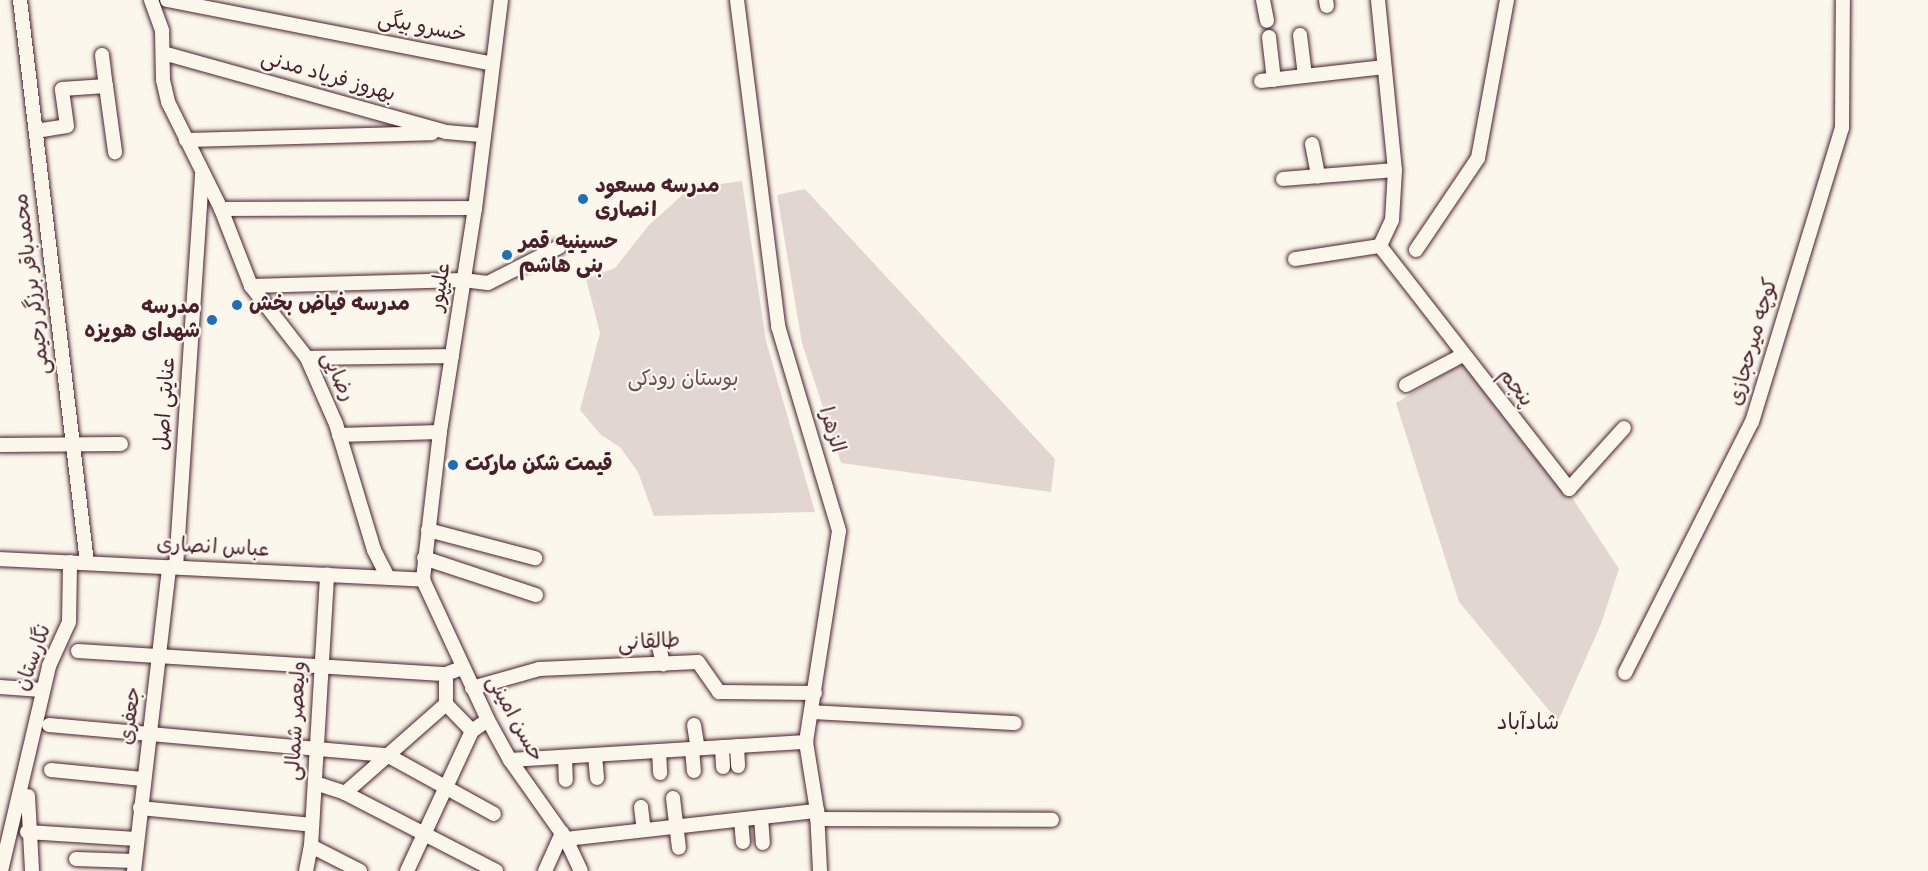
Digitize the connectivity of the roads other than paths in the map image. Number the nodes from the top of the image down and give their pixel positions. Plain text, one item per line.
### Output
1 (20, 0) edge
2 (151, 0) edge
3 (167, 0) edge
4 (737, 0) edge
5 (1263, 0) edge
6 (1378, 0) edge
7 (1507, 0) edge
8 (1843, 0) edge
9 (498, 1) edge
10 (1267, 21) dead end
11 (1300, 34) dead end
12 (1269, 37) dead end
13 (163, 53) junction
14 (102, 55) dead end
15 (492, 64) junction
16 (1384, 67) junction
17 (1305, 76) junction
18 (106, 86) junction
19 (36, 131) junction
20 (447, 132) junction
21 (483, 135) junction
22 (186, 140) junction
23 (1312, 144) dead end
24 (115, 152) dead end
25 (1395, 170) junction
26 (202, 171) junction
27 (1318, 176) junction
28 (1283, 179) dead end
29 (221, 208) junction
30 (475, 208) junction
31 (1380, 246) junction
32 (559, 247) dead end
33 (1416, 250) dead end
34 (1294, 259) dead end
35 (463, 280) junction
36 (251, 286) junction
37 (1463, 355) junction
38 (452, 356) junction
39 (306, 358) junction
40 (1406, 385) dead end
41 (1624, 428) dead end
42 (440, 432) junction
43 (339, 435) junction
44 (121, 444) dead end
45 (0, 445) edge
46 (72, 445) junction
47 (428, 530) junction
48 (424, 558) junction
49 (535, 558) dead end
50 (0, 559) edge
51 (70, 562) junction
52 (87, 563) junction
53 (173, 567) junction
54 (327, 574) junction
55 (388, 577) junction
56 (423, 580) junction
57 (536, 595) dead end
58 (657, 642) dead end
59 (78, 651) dead end
60 (160, 657) junction
61 (663, 664) junction
62 (322, 665) junction
63 (462, 668) junction
64 (1625, 673) dead end
65 (446, 675) junction
66 (0, 687) edge
67 (472, 688) junction
68 (42, 690) junction
69 (815, 693) junction
70 (446, 704) junction
71 (811, 712) junction
72 (488, 720) junction
73 (1015, 723) dead end
74 (49, 724) dead end
75 (694, 724) dead end
76 (472, 731) junction
77 (149, 735) junction
78 (806, 742) junction
79 (737, 746) junction
80 (317, 747) junction
81 (722, 747) junction
82 (695, 749) junction
83 (659, 751) junction
84 (387, 755) junction
85 (595, 755) junction
86 (565, 757) junction
87 (510, 760) junction
88 (738, 766) dead end
89 (723, 767) dead end
90 (51, 770) dead end
91 (693, 771) dead end
92 (660, 773) dead end
93 (597, 778) dead end
94 (143, 779) junction
95 (566, 780) dead end
96 (315, 783) junction
97 (446, 789) junction
98 (345, 793) junction
99 (28, 796) dead end
100 (673, 798) dead end
101 (640, 807) dead end
102 (140, 808) junction
103 (494, 814) dead end
104 (817, 815) junction
105 (761, 817) junction
106 (741, 819) junction
107 (1052, 820) dead end
108 (6, 822) edge
109 (312, 825) junction
110 (676, 827) junction
111 (644, 830) junction
112 (27, 832) junction
113 (425, 832) junction
114 (564, 836) junction
115 (136, 839) junction
116 (743, 842) dead end
117 (763, 843) dead end
118 (311, 846) junction
119 (679, 848) dead end
120 (76, 859) dead end
121 (134, 866) edge
122 (1, 871) edge
123 (32, 871) edge
124 (306, 871) edge
125 (360, 871) edge
126 (408, 871) edge
127 (496, 871) edge
128 (545, 871) edge
129 (581, 871) edge
130 (820, 871) edge

1 - 19 street, محمدباقر برزگر رحیمی
2 - 13 street, رضایی
3 - 15 street, خسرو بیگی
4 - 69 street, الزهرا
5 - 10 street
6 - 16 street
7 - 33 street
8 - 64 street, کوچه میرحجازی
9 - 15 street, علیپور
11 - 17 street
12 - 17 street
13 - 20 street, بهروز فریاد مدنی
13 - 22 street, رضایی
14 - 18 street
15 - 21 street, علیپور
16 - 17 street
16 - 25 street
18 - 19 street
18 - 24 street
19 - 46 street, محمدباقر برزگر رحیمی
20 - 21 street, بهروز فریاد مدنی
20 - 22 street
21 - 30 street, علیپور
22 - 26 street, رضایی
23 - 27 street
25 - 27 street
25 - 31 street
26 - 29 street, رضایی
26 - 53 street, عنایتی اصل
27 - 28 street
29 - 30 street
29 - 36 street, رضایی
30 - 35 street, علیپور
31 - 34 street
31 - 37 street, پنجم
32 - 35 street
35 - 36 street
35 - 38 street, علیپور
36 - 39 street, رضایی
37 - 40 street
37 - 41 street, پنجم
38 - 39 street
38 - 42 street, علیپور
39 - 43 street, رضایی
42 - 43 street
42 - 47 street, علیپور
43 - 55 street, رضایی
44 - 46 street
45 - 46 street
46 - 52 street, محمدباقر برزگر رحیمی
47 - 48 street, علیپور
47 - 49 street
48 - 56 street, علیپور
48 - 57 street
50 - 51 street, عباس انصاری
51 - 52 street, عباس انصاری
51 - 68 street, نگارستان
52 - 53 street, عباس انصاری
53 - 54 street, عباس انصاری
53 - 60 street, جعفری
54 - 55 street, عباس انصاری
54 - 62 street, ولیعصر شمالی
55 - 56 street, عباس انصاری
56 - 63 street, حسن امینی
58 - 61 street
59 - 60 street
60 - 62 street
60 - 77 street, جعفری
61 - 67 street, طالقانی
61 - 69 street, طالقانی
62 - 65 street
62 - 80 street, ولیعصر شمالی
63 - 65 street
63 - 67 street, حسن امینی
65 - 70 street
66 - 68 street
67 - 72 street, حسن امینی
68 - 108 street, نگارستان
69 - 71 street, الزهرا
70 - 76 street
70 - 84 street
71 - 73 street
71 - 78 street, الزهرا
72 - 76 street
72 - 87 street, حسن امینی
74 - 77 street
75 - 82 street
76 - 97 street
77 - 80 street
77 - 94 street, جعفری
78 - 79 street
78 - 104 street, الزهرا
79 - 81 street
79 - 88 street
80 - 84 street
80 - 96 street, ولیعصر شمالی
81 - 82 street
81 - 89 street
82 - 83 street
82 - 91 street
83 - 85 street
83 - 92 street
84 - 97 street
84 - 98 street
85 - 86 street
85 - 93 street
86 - 87 street
86 - 95 street
87 - 114 street, حسن امینی
90 - 94 street
94 - 102 street, جعفری
96 - 98 street
96 - 109 street, ولیعصر شمالی
97 - 103 street
97 - 113 street
98 - 113 street
99 - 112 street
100 - 110 street
101 - 111 street
102 - 109 street
102 - 115 street, جعفری
104 - 105 street
104 - 107 street
104 - 130 street, الزهرا
105 - 106 street
105 - 117 street
106 - 110 street
106 - 116 street
108 - 122 street, نگارستان
109 - 118 street, ولیعصر شمالی
110 - 111 street
110 - 119 street
111 - 114 street
112 - 115 street
112 - 123 street
113 - 126 street
113 - 127 street
114 - 128 street
114 - 129 street, حسن امینی
115 - 121 street, جعفری
118 - 124 street, ولیعصر شمالی
118 - 125 street
120 - 121 street

